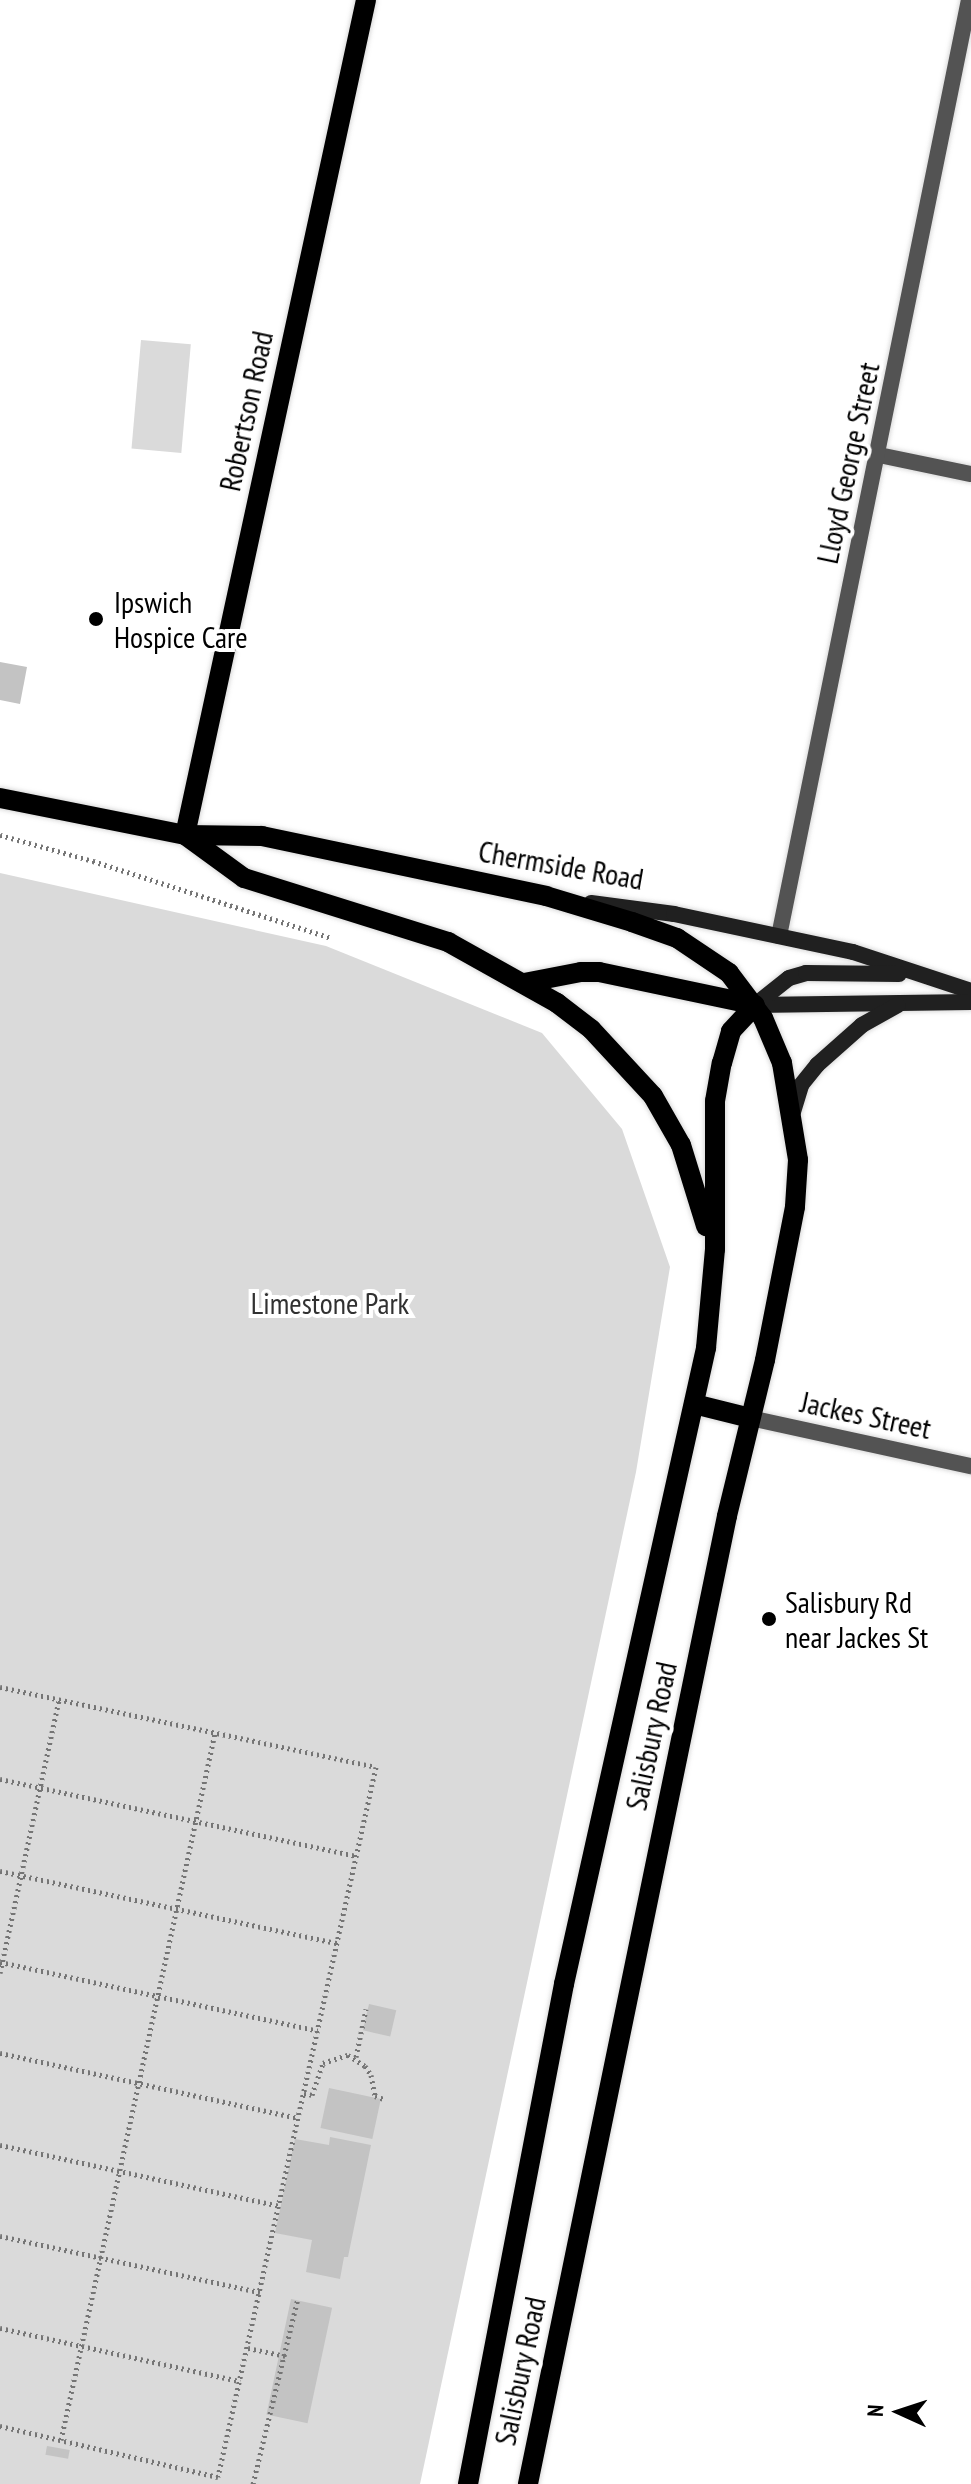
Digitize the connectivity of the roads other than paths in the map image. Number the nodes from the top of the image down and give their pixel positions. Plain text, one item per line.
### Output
1 (366, 0) edge
2 (969, 0) edge
3 (879, 455) junction
4 (971, 474) edge
5 (0, 798) edge
6 (185, 835) junction
7 (546, 896) junction
8 (779, 936) junction
9 (924, 975) junction
10 (518, 980) junction
11 (971, 991) edge
12 (971, 1002) edge
13 (908, 1003) junction
14 (755, 1005) junction
15 (793, 1112) junction
16 (713, 1278) junction
17 (694, 1404) junction
18 (750, 1418) junction
19 (971, 1466) edge
20 (468, 2484) edge
21 (528, 2484) edge

1 - 6 main road, Robertson Road
2 - 3 street, Lloyd George Street
3 - 4 street
3 - 8 street, Lloyd George Street
5 - 6 main road, Chermside Road
6 - 7 main road, Chermside Road
6 - 10 main road, Chermside Road
7 - 8 street, Chermside Road
7 - 14 main road, Salisbury Road
8 - 9 street, Chermside Road
9 - 11 street, Chermside Road
9 - 14 street, Chermside Road
10 - 14 main road
10 - 16 main road, Salisbury Road
12 - 13 street
13 - 14 street
13 - 15 street
14 - 15 main road, Salisbury Road
14 - 16 main road, Salisbury Road
15 - 18 main road, Salisbury Road
16 - 17 main road, Salisbury Road
17 - 18 main road
17 - 20 main road, Salisbury Road
18 - 19 street, Jackes Street
18 - 21 main road, Salisbury Road

